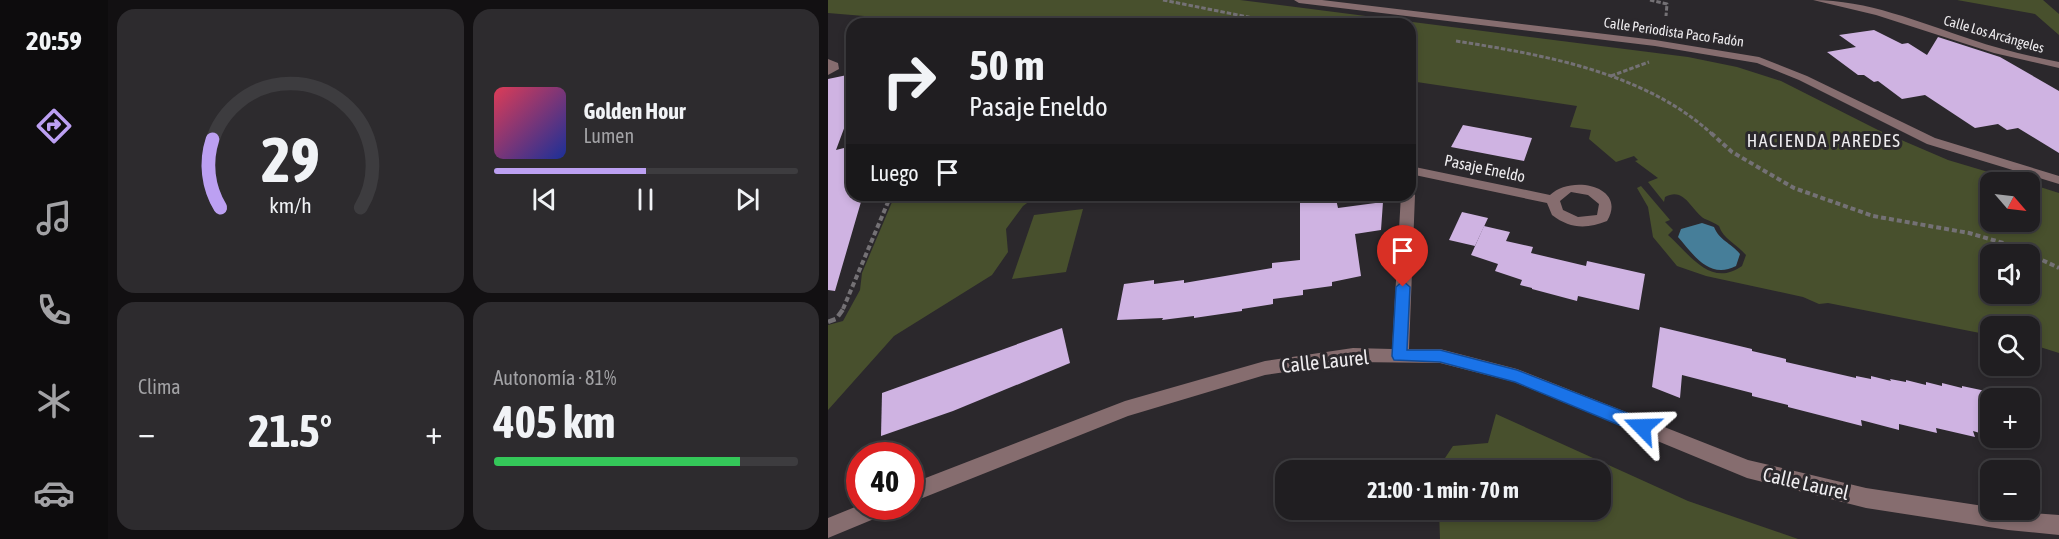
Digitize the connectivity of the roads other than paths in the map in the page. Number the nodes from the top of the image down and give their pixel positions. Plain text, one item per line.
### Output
1 (1299, 0) edge
2 (1818, 0) edge
3 (828, 62) edge
4 (2059, 65) edge
5 (828, 72) edge
6 (1416, 171) edge
7 (2059, 180) edge
8 (1553, 200) dead end
9 (1408, 201) edge
10 (1400, 356) junction
11 (924, 489) edge
12 (847, 520) edge
13 (2059, 525) edge
14 (828, 528) edge

1 - 7 street, Calle Periodista Paco Fadón
2 - 4 street, Calle Los Arcángeles
3 - 5 street
6 - 8 street, Pasaje Eneldo
9 - 10 street
10 - 11 street, Calle Laurel
10 - 13 street, Calle Laurel
12 - 14 street

